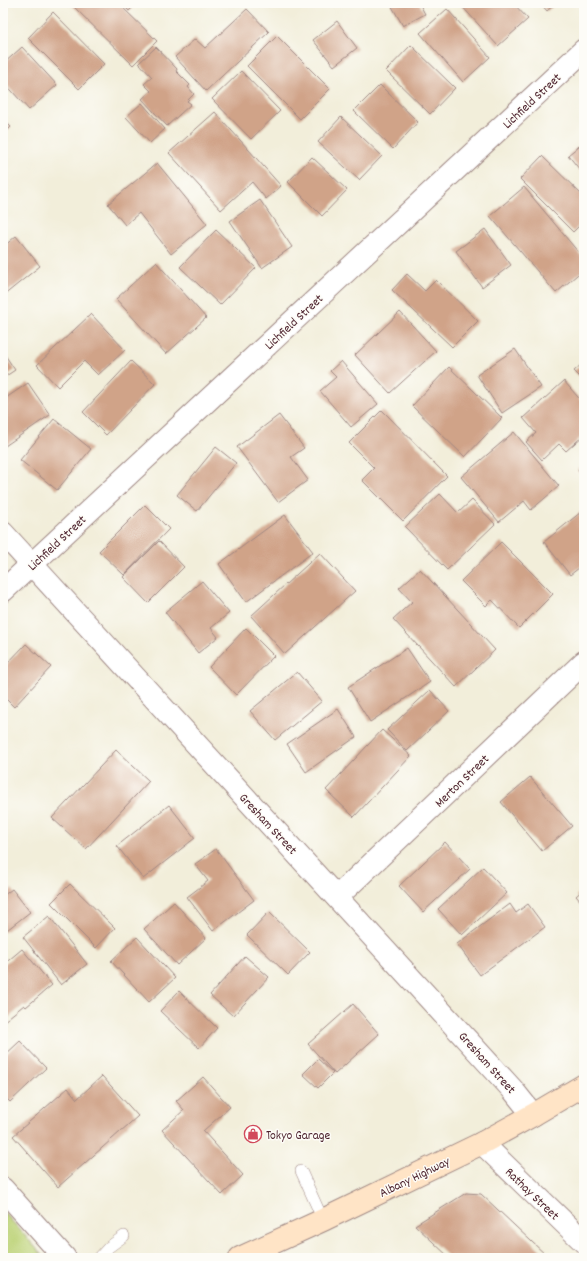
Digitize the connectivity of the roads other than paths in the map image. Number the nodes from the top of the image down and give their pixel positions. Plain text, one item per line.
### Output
1 (584, 50) edge
2 (3, 533) edge
3 (32, 565) junction
4 (3, 591) edge
5 (584, 662) edge
6 (337, 897) junction
7 (584, 1085) edge
8 (533, 1115) junction
9 (482, 1143) junction
10 (302, 1171) dead end
11 (3, 1189) edge
12 (323, 1220) junction
13 (124, 1236) dead end
14 (584, 1242) edge
15 (251, 1256) edge
16 (66, 1258) edge
17 (99, 1258) edge

1 - 3 street, Lichfield Street
2 - 3 street, Gresham Street
3 - 4 street, Lichfield Street
3 - 6 street, Gresham Street
5 - 6 street, Merton Street
6 - 8 street, Gresham Street
7 - 8 main road, Albany Highway
8 - 9 main road, Albany Highway
9 - 12 main road, Albany Highway
9 - 14 street, Rathay Street
10 - 12 lane
11 - 16 street
12 - 15 main road, Albany Highway
13 - 17 lane

